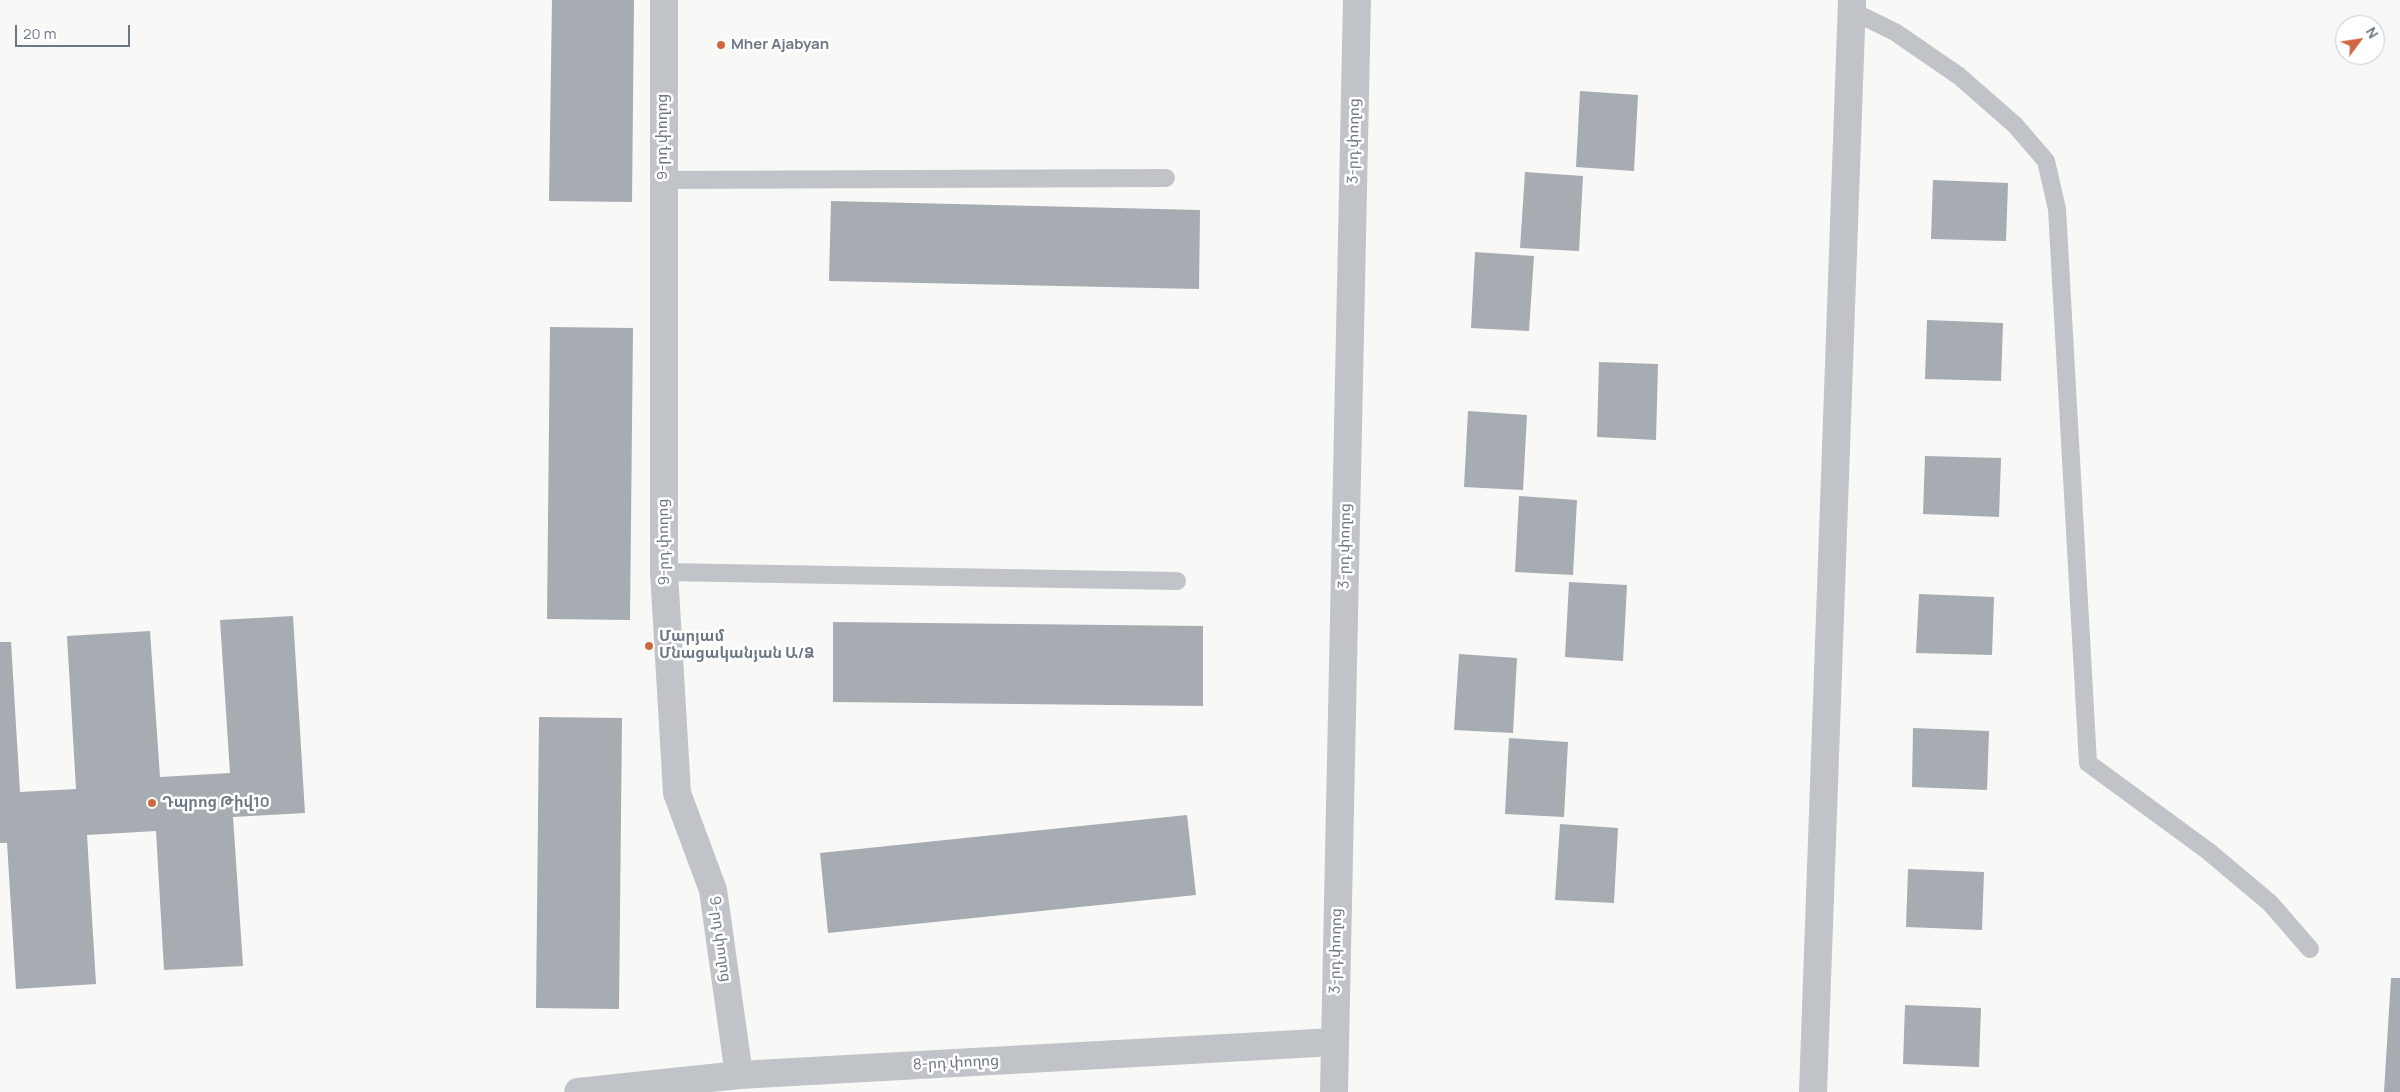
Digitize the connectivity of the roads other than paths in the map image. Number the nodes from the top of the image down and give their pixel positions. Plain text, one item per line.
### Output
1 (664, 0) edge
2 (1357, 0) edge
3 (1852, 5) edge
4 (1166, 178) dead end
5 (663, 180) junction
6 (664, 572) junction
7 (1177, 581) dead end
8 (2310, 949) dead end
9 (1334, 1042) junction
10 (739, 1075) junction
11 (578, 1092) edge
12 (1334, 1092) edge
13 (1813, 1092) edge

1 - 5 street, 9-րդ փողոց
2 - 9 street, 3-րդ փողոց
3 - 8 lane
3 - 13 street
4 - 5 lane
5 - 6 street, 9-րդ փողոց
6 - 7 lane
6 - 10 street, 9-րդ փողոց
9 - 10 street, 8-րդ փողոց
9 - 12 street, 3-րդ փողոց
10 - 11 street, 8-րդ փողոց

